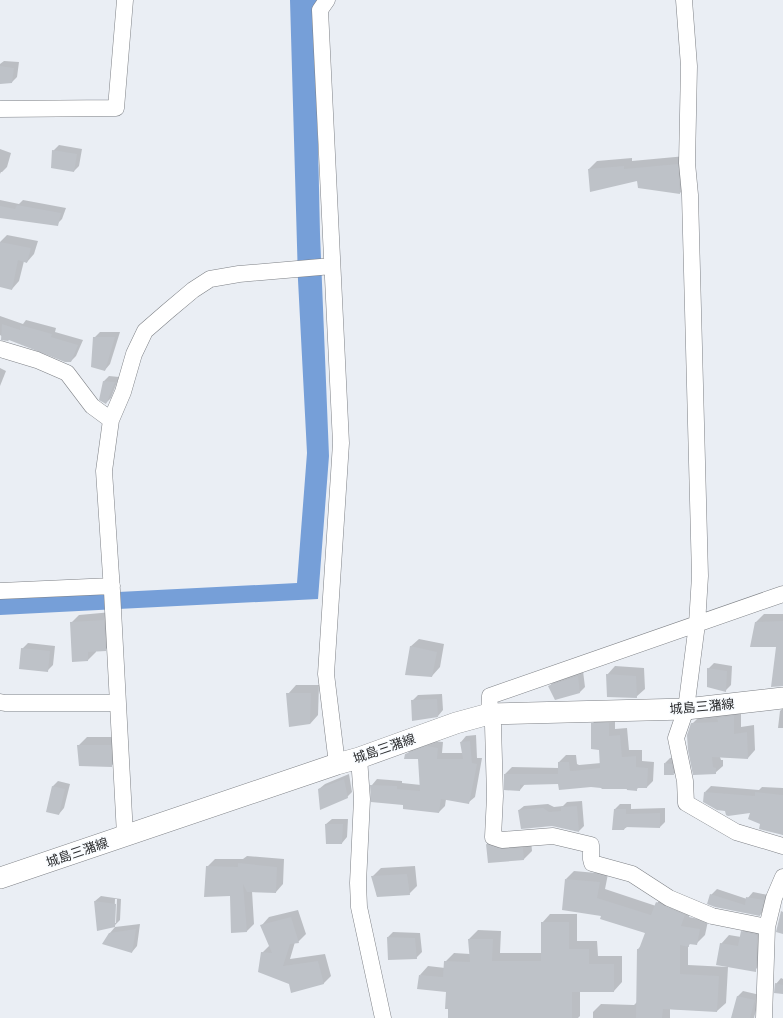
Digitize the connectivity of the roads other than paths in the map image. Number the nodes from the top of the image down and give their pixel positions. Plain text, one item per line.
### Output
1 (125, 0) edge
2 (327, 0) edge
3 (684, 0) edge
4 (0, 109) edge
5 (332, 266) junction
6 (0, 349) edge
7 (111, 420) junction
8 (112, 588) junction
9 (0, 591) edge
10 (783, 594) edge
11 (697, 624) junction
12 (783, 698) edge
13 (0, 702) edge
14 (117, 703) junction
15 (686, 709) junction
16 (489, 714) junction
17 (359, 758) junction
18 (337, 764) junction
19 (124, 835) junction
20 (783, 846) edge
21 (783, 877) edge
22 (0, 878) edge
23 (767, 928) junction
24 (383, 1018) edge
25 (764, 1018) edge

1 - 4 street
2 - 5 street
3 - 11 street
5 - 7 street
5 - 18 street
6 - 7 street
7 - 8 street
8 - 9 street
8 - 14 street
10 - 11 street
11 - 15 street
11 - 16 street
12 - 15 main road, 城島三潴線
13 - 14 street
14 - 19 street
15 - 16 main road, 城島三潴線
15 - 20 street
16 - 17 main road, 城島三潴線
16 - 23 street
17 - 18 main road, 城島三潴線
17 - 24 street
18 - 19 main road, 城島三潴線
19 - 22 main road, 城島三潴線
21 - 23 street
23 - 25 street

